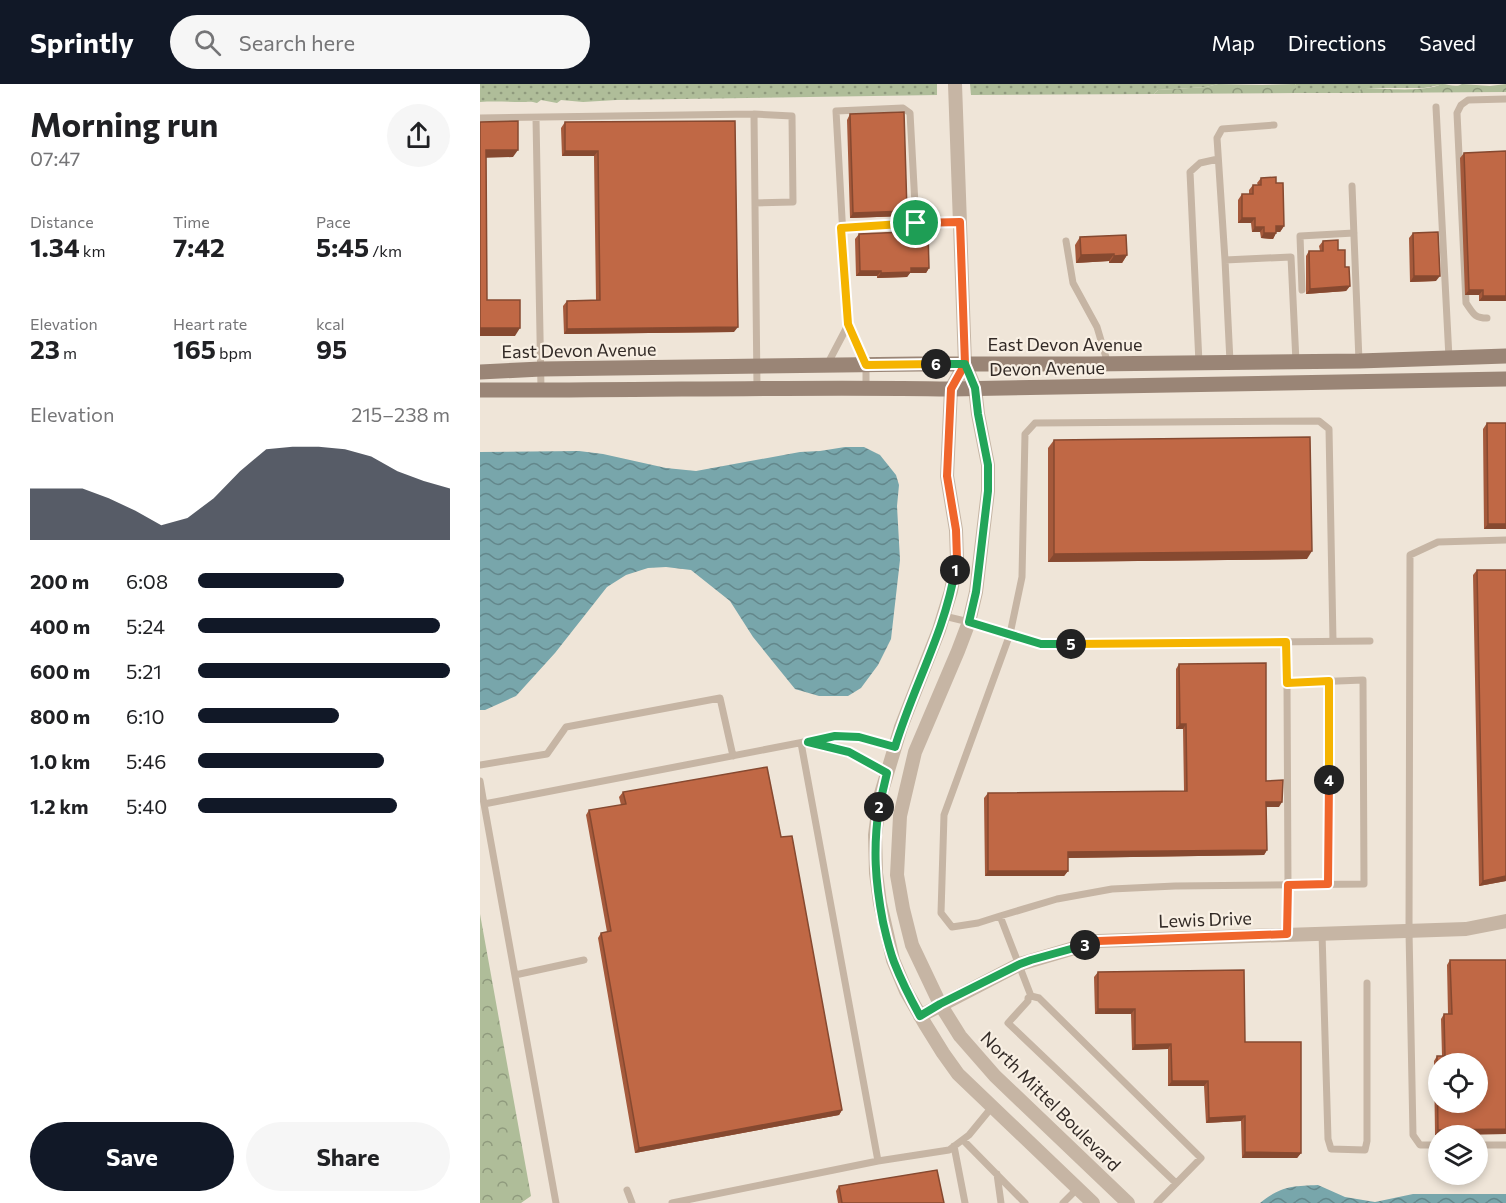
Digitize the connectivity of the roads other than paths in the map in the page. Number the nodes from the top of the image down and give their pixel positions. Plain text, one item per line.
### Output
1 (955, 84) edge
2 (1506, 99) edge
3 (1436, 107) dead end
4 (754, 114) junction
5 (480, 118) edge
6 (536, 118) junction
7 (1274, 125) dead end
8 (1218, 159) junction
9 (1352, 186) dead end
10 (755, 203) junction
11 (960, 222) junction
12 (916, 223) junction
13 (841, 228) junction
14 (1354, 233) junction
15 (1066, 241) dead end
16 (1225, 260) junction
17 (1302, 290) dead end
18 (1487, 318) dead end
19 (848, 324) junction
20 (1506, 356) edge
21 (1449, 358) junction
22 (1359, 361) junction
23 (1230, 362) junction
24 (1296, 362) junction
25 (1199, 363) junction
26 (965, 364) junction
27 (1108, 364) junction
28 (866, 365) junction
29 (826, 366) junction
30 (756, 367) junction
31 (541, 369) junction
32 (480, 372) edge
33 (1506, 379) edge
34 (757, 388) junction
35 (866, 388) junction
36 (975, 388) junction
37 (541, 389) junction
38 (951, 389) junction
39 (480, 390) edge
40 (1506, 540) edge
41 (944, 616) junction
42 (969, 622) junction
43 (1010, 634) junction
44 (1370, 640) dead end
45 (1333, 641) junction
46 (1286, 642) junction
47 (1329, 681) junction
48 (1287, 683) junction
49 (804, 742) junction
50 (895, 747) junction
51 (733, 756) junction
52 (480, 765) edge
53 (887, 773) junction
54 (480, 781) edge
55 (484, 804) junction
56 (1328, 884) junction
57 (1288, 885) junction
58 (1000, 916) junction
59 (1506, 921) edge
60 (1409, 931) junction
61 (1322, 933) junction
62 (1287, 934) junction
63 (584, 960) dead end
64 (1020, 964) junction
65 (515, 975) junction
66 (1367, 983) dead end
67 (1031, 996) junction
68 (940, 1004) junction
69 (920, 1016) junction
70 (993, 1107) junction
71 (963, 1140) junction
72 (1428, 1144) edge
73 (1488, 1145) edge
74 (1506, 1145) edge
75 (954, 1146) junction
76 (878, 1161) junction
77 (997, 1174) junction
78 (1176, 1183) junction
79 (1078, 1188) junction
80 (627, 1190) dead end
81 (556, 1203) edge
82 (632, 1203) edge
83 (672, 1203) edge
84 (965, 1203) edge
85 (1001, 1203) edge
86 (1025, 1203) edge
87 (1063, 1203) edge
88 (1093, 1203) edge
89 (1128, 1203) edge
90 (1157, 1203) edge

1 - 11 street
2 - 18 lane
3 - 21 lane
4 - 6 lane
4 - 10 lane
4 - 10 lane
5 - 6 lane
6 - 31 lane
7 - 8 lane
8 - 16 lane
8 - 25 lane
9 - 14 lane
10 - 30 lane
11 - 12 lane
11 - 26 street
12 - 13 lane
12 - 13 lane
13 - 19 lane
14 - 17 lane
14 - 22 lane
15 - 27 lane
16 - 23 lane
16 - 24 lane
19 - 28 lane
19 - 29 lane
20 - 21 main road, East Devon Avenue
21 - 22 main road, East Devon Avenue
22 - 24 main road, East Devon Avenue
23 - 24 main road, East Devon Avenue
23 - 25 main road, East Devon Avenue
25 - 27 main road, East Devon Avenue
26 - 27 main road, East Devon Avenue
26 - 28 main road, East Devon Avenue
26 - 36 street, North Mittel Boulevard
26 - 38 street
28 - 29 main road, East Devon Avenue
28 - 35 lane
29 - 30 main road, East Devon Avenue
30 - 31 main road, East Devon Avenue
30 - 34 lane
31 - 32 main road, East Devon Avenue
31 - 37 lane
33 - 36 main road, Devon Avenue
34 - 35 main road, Devon Avenue
34 - 37 main road, Devon Avenue
35 - 38 main road, Devon Avenue
36 - 38 main road, Devon Avenue
36 - 42 street, North Mittel Boulevard
37 - 39 main road, Devon Avenue
38 - 41 street
40 - 60 lane
41 - 42 lane
41 - 50 street
42 - 43 lane
42 - 68 street, North Mittel Boulevard
43 - 45 lane
43 - 46 lane
43 - 58 lane
44 - 45 lane
45 - 46 lane
46 - 48 lane
47 - 48 lane
47 - 56 lane
47 - 56 lane
48 - 57 lane
49 - 50 lane
49 - 51 lane
49 - 53 lane
49 - 76 lane
50 - 53 street
51 - 52 lane
51 - 55 lane
53 - 69 street
54 - 55 lane
55 - 65 lane
56 - 57 lane
57 - 58 lane
57 - 62 lane
58 - 64 lane
59 - 60 street, Lewis Drive
60 - 61 street, Lewis Drive
60 - 72 lane
61 - 62 street, Lewis Drive
61 - 66 lane
62 - 64 street, Lewis Drive
63 - 65 lane
64 - 67 lane
64 - 68 street, Lewis Drive
65 - 81 lane
67 - 78 lane
67 - 78 lane
68 - 69 street, Lewis Drive
68 - 89 street, North Mittel Boulevard
69 - 70 street
70 - 71 lane
70 - 79 street
71 - 75 lane
71 - 77 lane
73 - 74 lane
75 - 76 lane
75 - 84 lane
76 - 83 lane
77 - 85 lane
77 - 86 lane
78 - 90 lane
79 - 87 lane
79 - 88 street
80 - 82 lane

